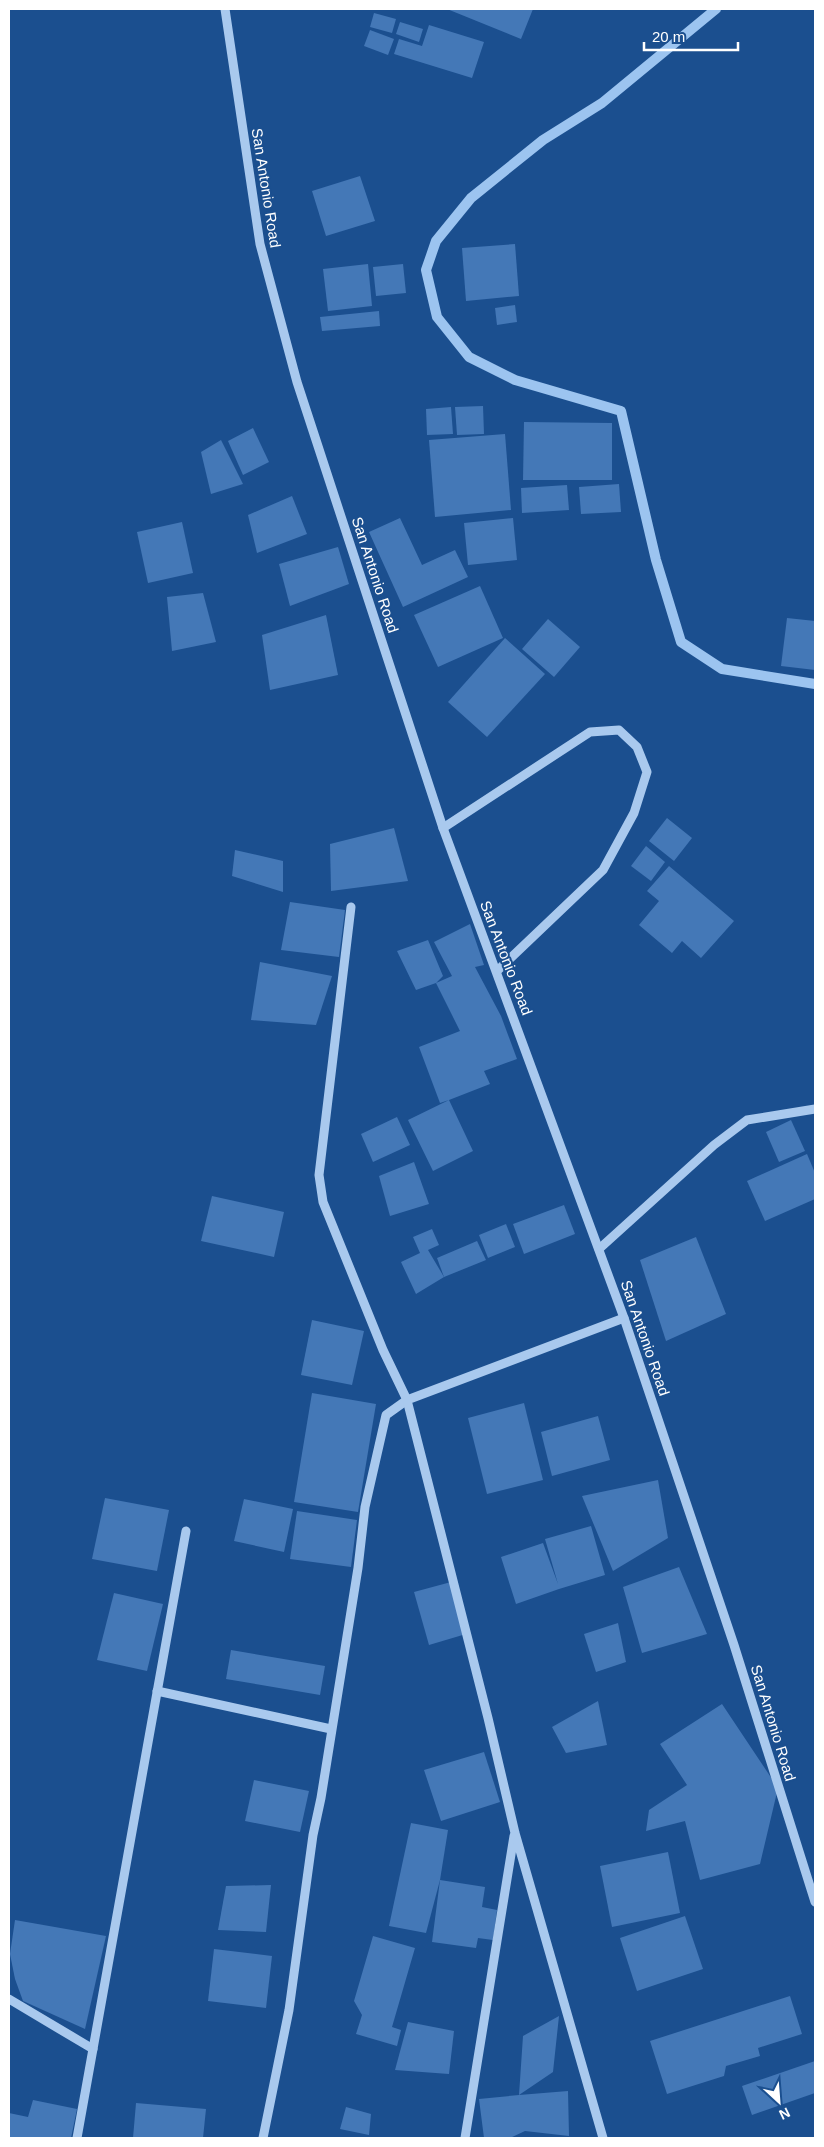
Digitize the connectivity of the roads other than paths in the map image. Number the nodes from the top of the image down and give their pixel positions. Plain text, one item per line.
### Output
1 (224, 9) edge
2 (443, 828) junction
3 (351, 907) dead end
4 (497, 970) junction
5 (815, 1110) edge
6 (599, 1249) junction
7 (624, 1318) junction
8 (407, 1400) junction
9 (186, 1531) dead end
10 (157, 1691) junction
11 (330, 1729) junction
12 (514, 1833) junction
13 (815, 1902) edge
14 (9, 1999) edge
15 (93, 2049) junction
16 (77, 2138) edge
17 (263, 2138) edge
18 (465, 2138) edge
19 (603, 2138) edge

1 - 2 street, San Antonio Road
2 - 4 street, San Antonio Road
2 - 4 street
3 - 8 street
4 - 6 street, San Antonio Road
5 - 6 street
6 - 7 street, San Antonio Road
7 - 8 street
7 - 13 street, San Antonio Road
8 - 11 street
8 - 12 street
9 - 10 street
10 - 11 street
10 - 15 street
11 - 17 street
12 - 18 street
12 - 19 street
14 - 15 street
15 - 16 street

